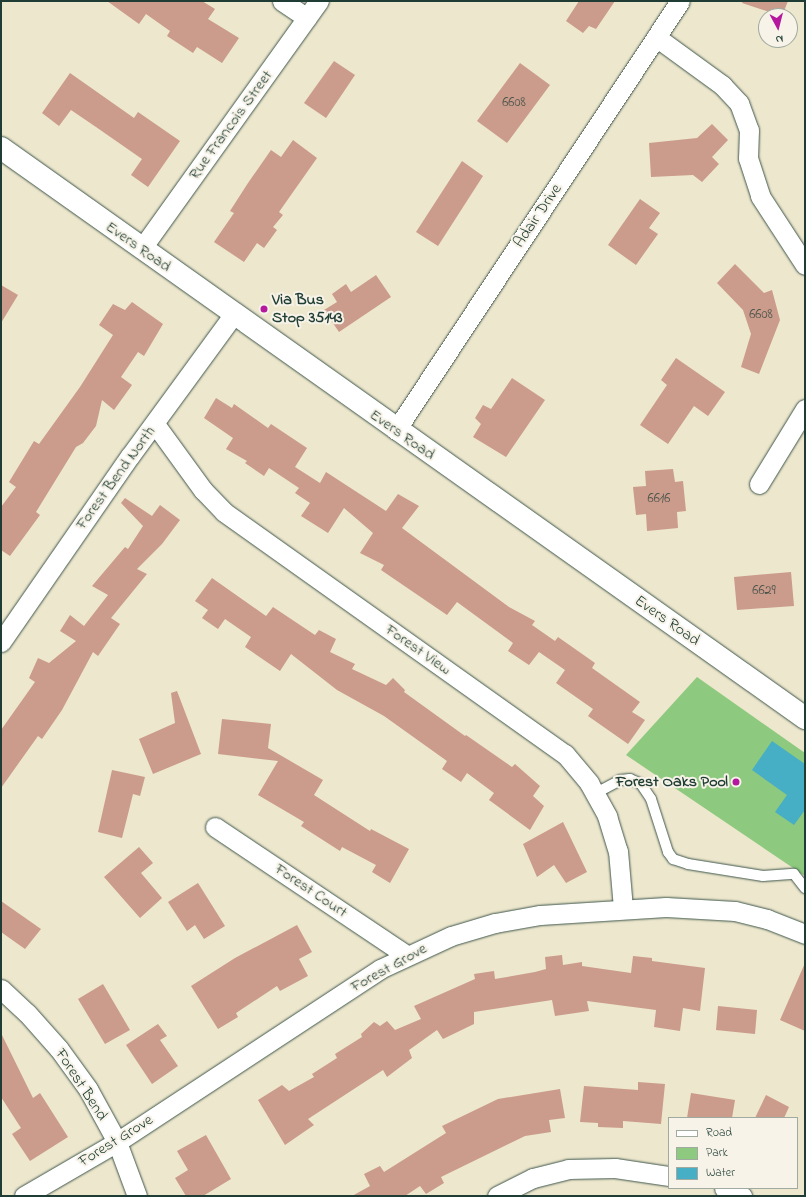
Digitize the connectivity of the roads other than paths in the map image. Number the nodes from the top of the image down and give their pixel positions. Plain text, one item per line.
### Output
1 (282, 1) edge
2 (319, 1) edge
3 (680, 1) edge
4 (307, 18) junction
5 (656, 37) junction
6 (1, 148) edge
7 (142, 248) junction
8 (805, 264) edge
9 (234, 314) junction
10 (805, 409) edge
11 (155, 424) junction
12 (396, 430) junction
13 (759, 484) dead end
14 (1, 642) edge
15 (805, 718) edge
16 (596, 794) junction
17 (215, 827) dead end
18 (805, 888) edge
19 (623, 908) junction
20 (805, 934) edge
21 (406, 955) junction
22 (1, 989) edge
23 (117, 1142) junction
24 (668, 1176) edge
25 (726, 1189) edge
26 (24, 1196) edge
27 (138, 1196) edge
28 (497, 1196) edge
29 (742, 1196) edge

1 - 4 street
2 - 4 street, Rue Francois Street
3 - 5 street, Adair Drive
4 - 7 street, Rue Francois Street
5 - 8 street
5 - 12 street, Adair Drive
6 - 7 main road, Evers Road
7 - 9 main road, Evers Road
9 - 11 street, Forest Bend North
9 - 12 main road, Evers Road
10 - 13 street
11 - 14 street, Forest Bend North
11 - 16 street, Forest View
12 - 15 main road, Evers Road
16 - 18 lane
16 - 19 street, Forest View
17 - 21 street, Forest Court
19 - 20 street, Forest Grove
19 - 21 street, Forest Grove
21 - 23 street, Forest Grove
22 - 23 street, Forest Bend
23 - 26 street, Forest Grove
23 - 27 street, Forest Bend
24 - 28 street
25 - 29 street

